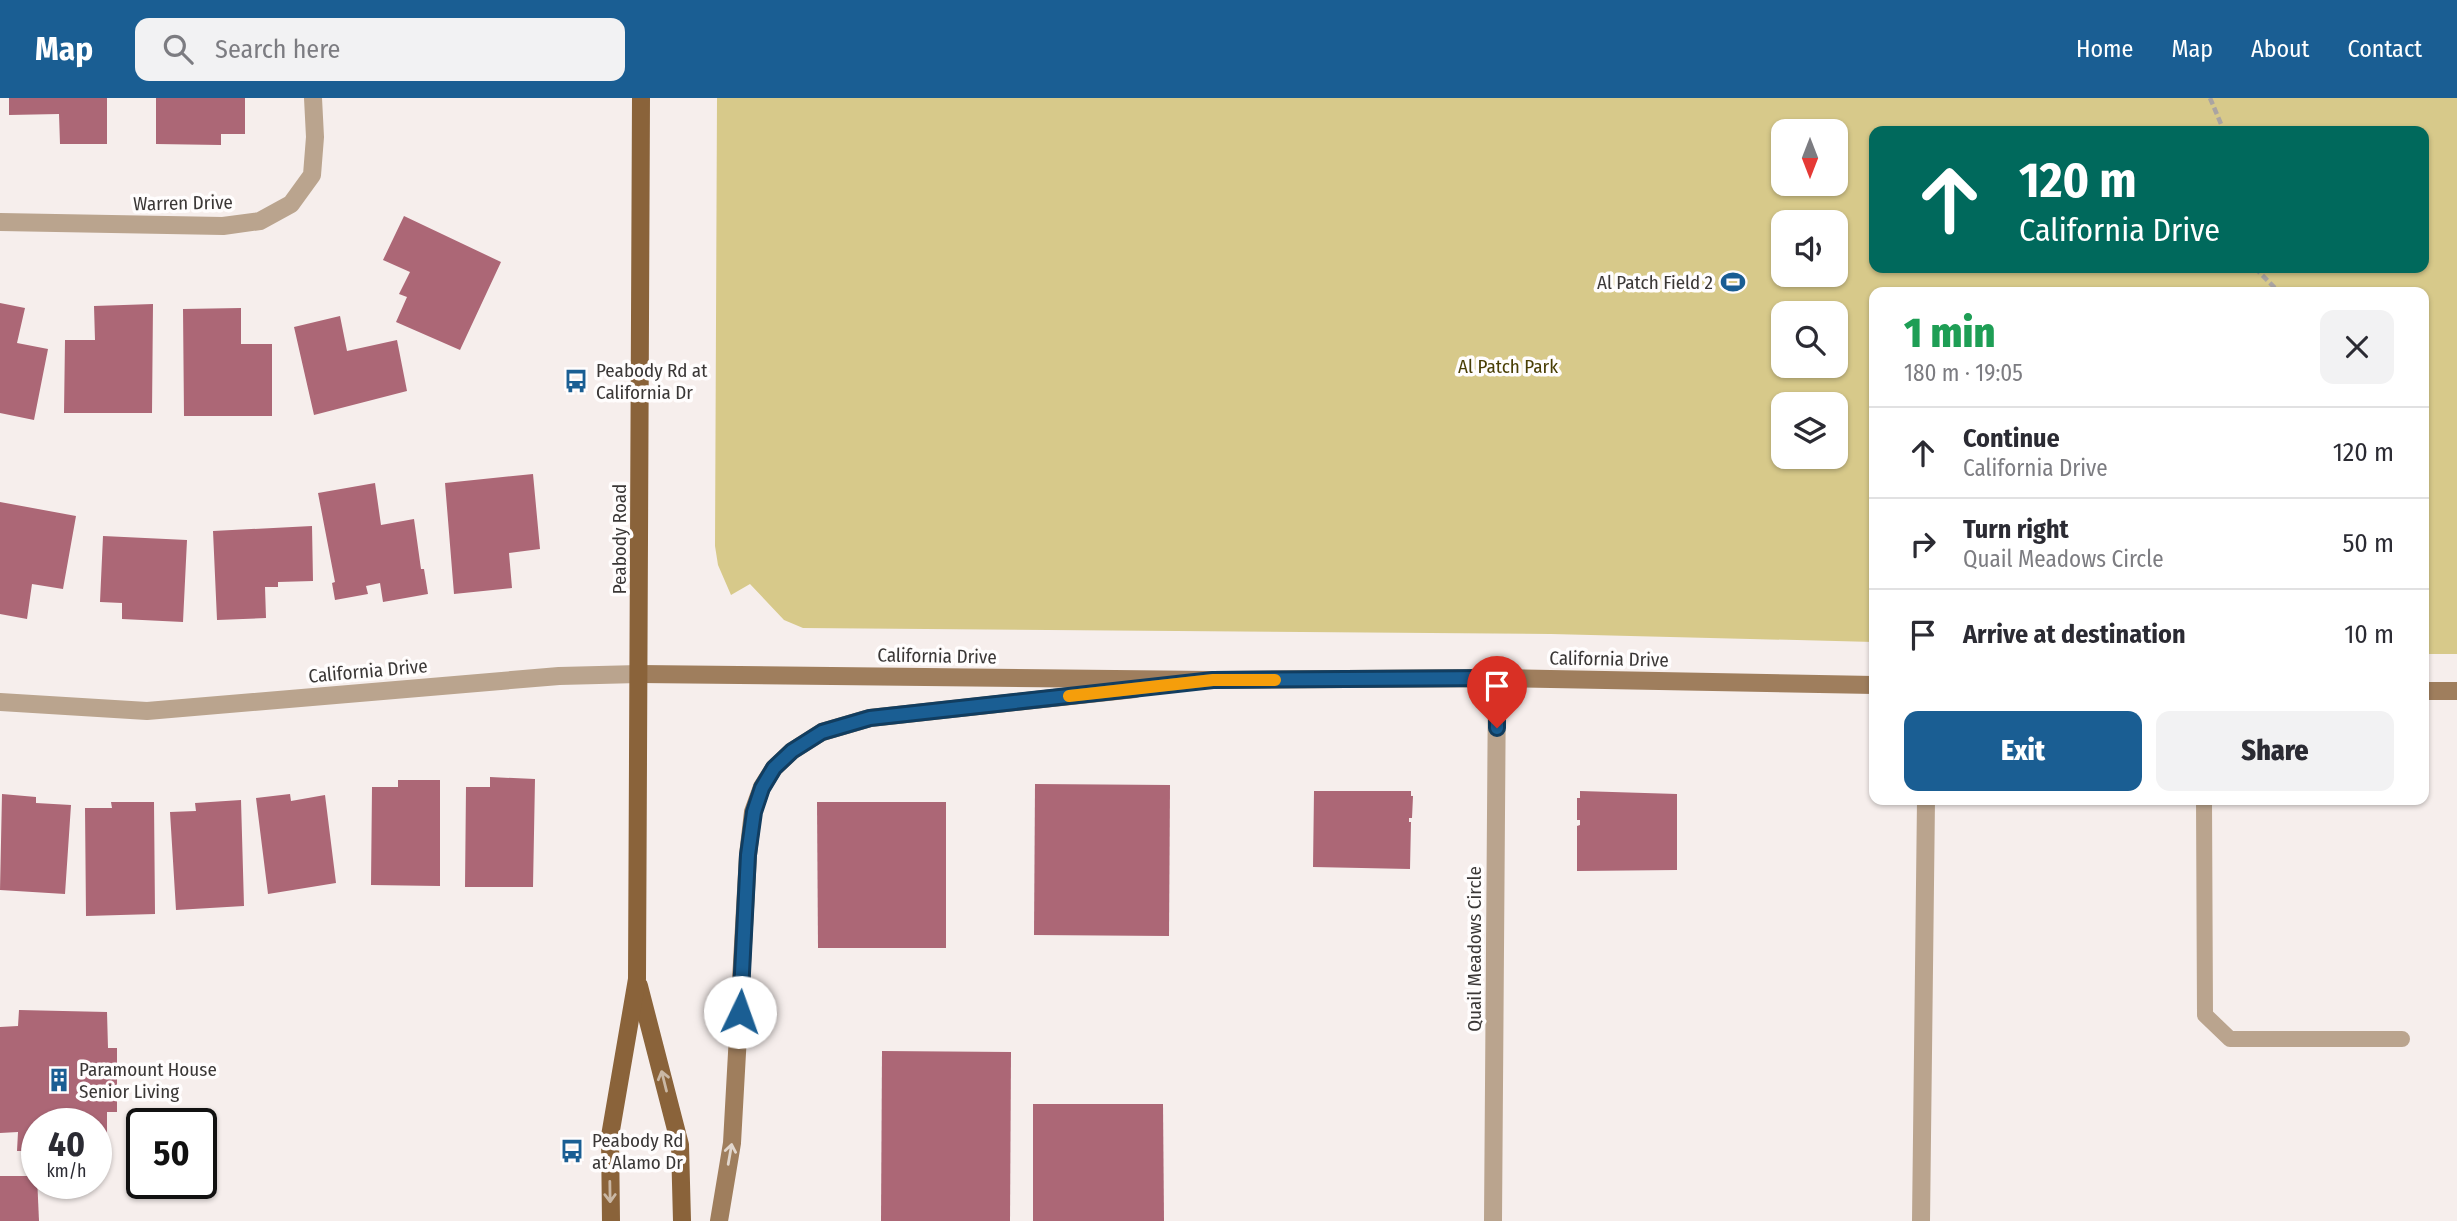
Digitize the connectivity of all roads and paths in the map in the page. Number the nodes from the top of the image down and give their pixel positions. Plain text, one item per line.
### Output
1 (313, 98) edge
2 (641, 98) edge
3 (2210, 98) edge
4 (2222, 126) edge
5 (0, 222) edge
6 (2260, 273) edge
7 (2274, 287) edge
8 (639, 674) junction
9 (1497, 678) junction
10 (1213, 680) junction
11 (1869, 685) edge
12 (2429, 691) edge
13 (2457, 691) edge
14 (0, 702) edge
15 (1926, 805) edge
16 (2204, 805) edge
17 (637, 979) junction
18 (2402, 1038) dead end
19 (611, 1221) edge
20 (682, 1221) edge
21 (719, 1221) edge
22 (1493, 1221) edge
23 (1922, 1221) edge

1 - 5 street, Warren Drive
2 - 8 main road, Peabody Road
3 - 4 path
6 - 7 path
8 - 10 street, California Drive
8 - 14 street, California Drive
8 - 17 main road, Peabody Road
9 - 10 street, California Drive
9 - 11 street, California Drive
9 - 22 street, Quail Meadows Circle
21 -> 10 street
12 - 13 street
15 - 23 street
16 - 18 lane
17 -> 19 main road, Peabody Road
20 -> 17 main road, Peabody Road

